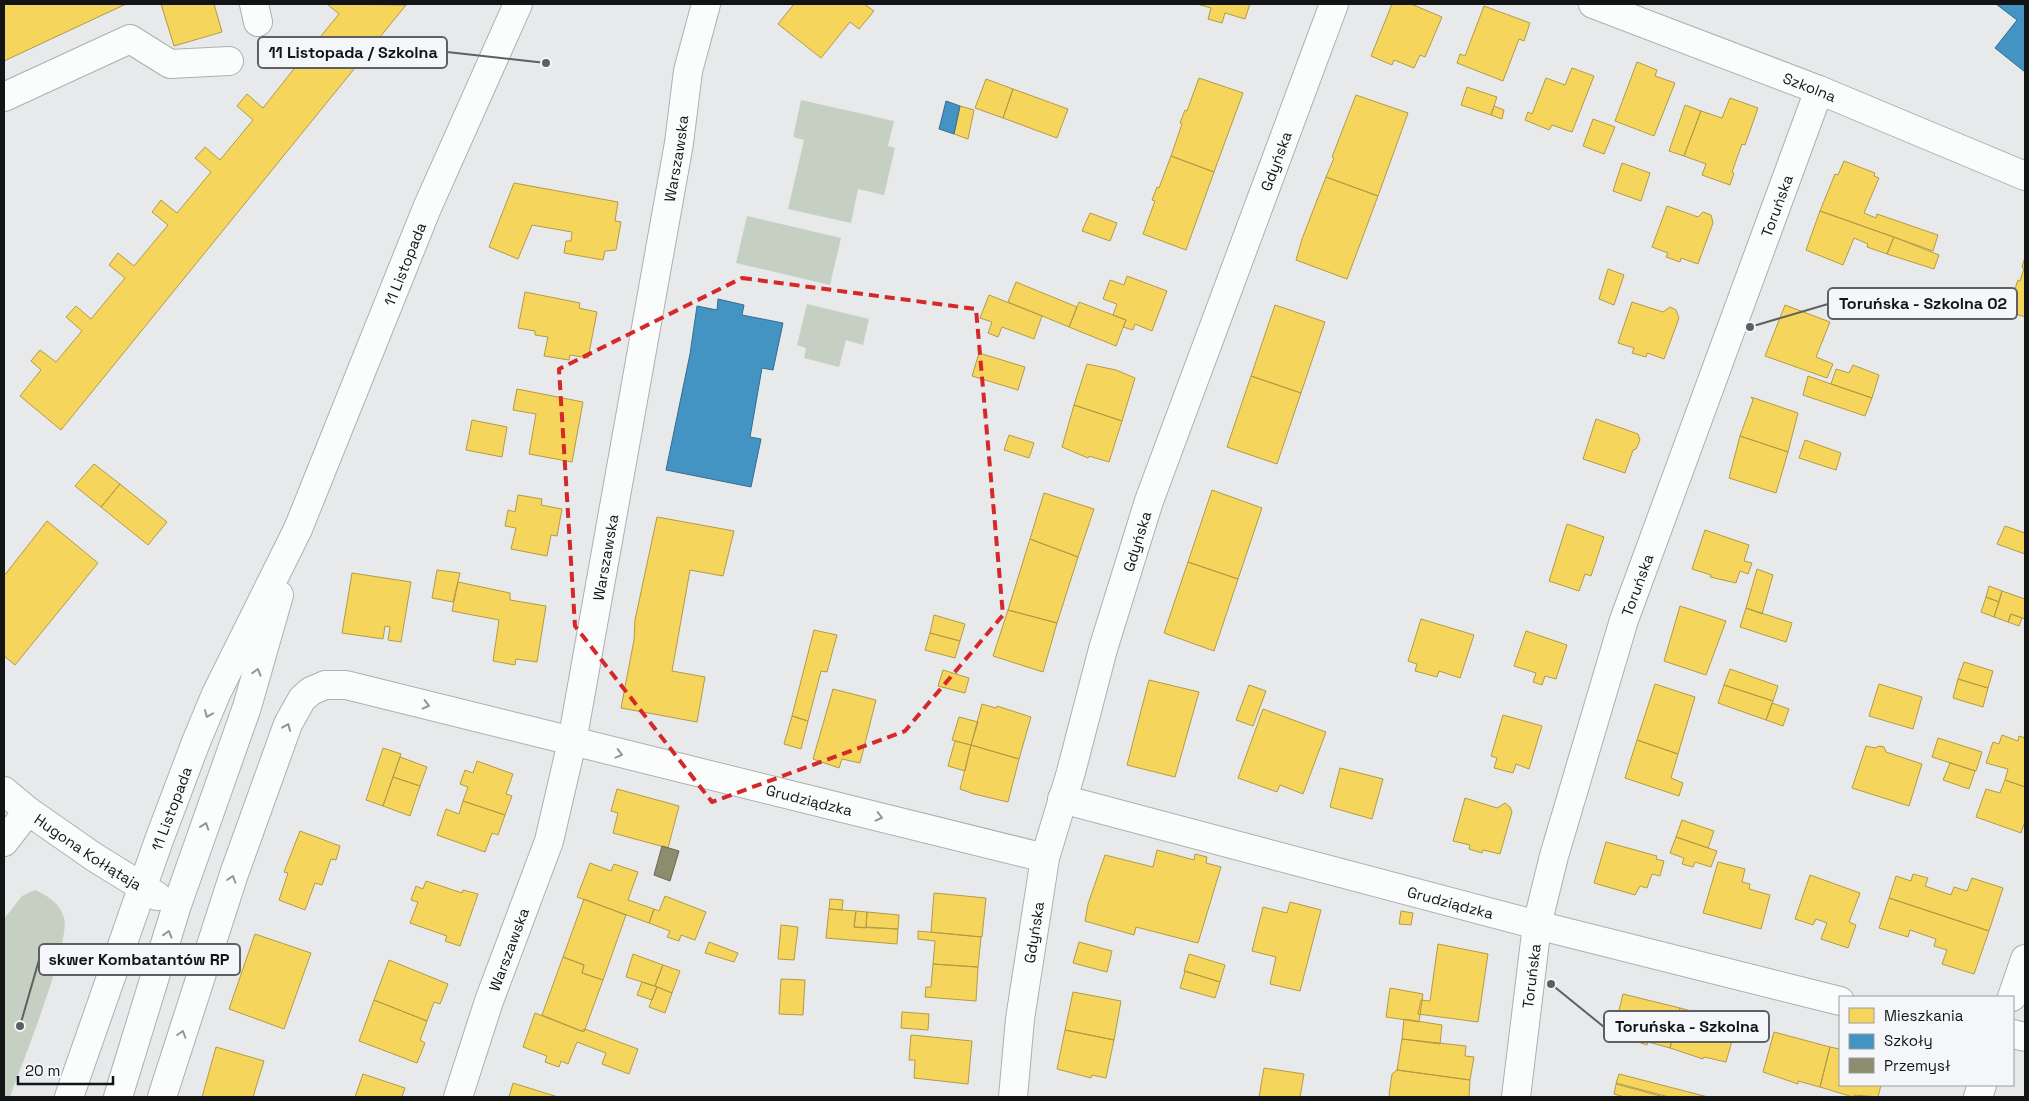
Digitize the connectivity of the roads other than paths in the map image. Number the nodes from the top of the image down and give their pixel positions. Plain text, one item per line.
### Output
1 (518, 4) edge
2 (706, 4) edge
3 (1334, 4) edge
4 (1593, 4) edge
5 (229, 61) dead end
6 (1819, 90) junction
7 (4, 97) edge
8 (2025, 176) edge
9 (298, 529) junction
10 (572, 742) junction
11 (4, 791) edge
12 (1062, 799) junction
13 (28, 812) junction
14 (4, 842) edge
15 (1045, 858) junction
16 (143, 889) junction
17 (177, 905) junction
18 (1538, 926) junction
19 (2025, 959) edge
20 (2012, 996) edge
21 (1839, 1000) edge
22 (69, 1097) edge
23 (118, 1097) edge
24 (162, 1097) edge
25 (458, 1097) edge
26 (1012, 1097) edge
27 (1516, 1097) edge

1 - 9 street, 11 Listopada
2 - 10 street, Warszawska
3 - 12 street, Gdyńska
4 - 6 street, Szkolna
5 - 7 street
6 - 8 street, Szkolna
6 - 18 street, Toruńska
9 -> 16 street, 11 Listopada
17 -> 9 street, 11 Listopada
10 -> 15 street, Grudziądzka
24 -> 10 street, Grudziądzka
10 - 25 street, Warszawska
11 - 13 street, Hugona Kołłątaja
12 - 15 street, Gdyńska
12 - 18 street, Grudziądzka
13 - 14 street
13 - 16 street, Hugona Kołłątaja
15 - 26 street, Gdyńska
16 - 17 street, Hugona Kołłątaja
16 - 22 street, 11 Listopada
23 -> 17 street, 11 Listopada
18 - 21 street, Grudziądzka
18 - 27 street, Toruńska
19 - 20 street

